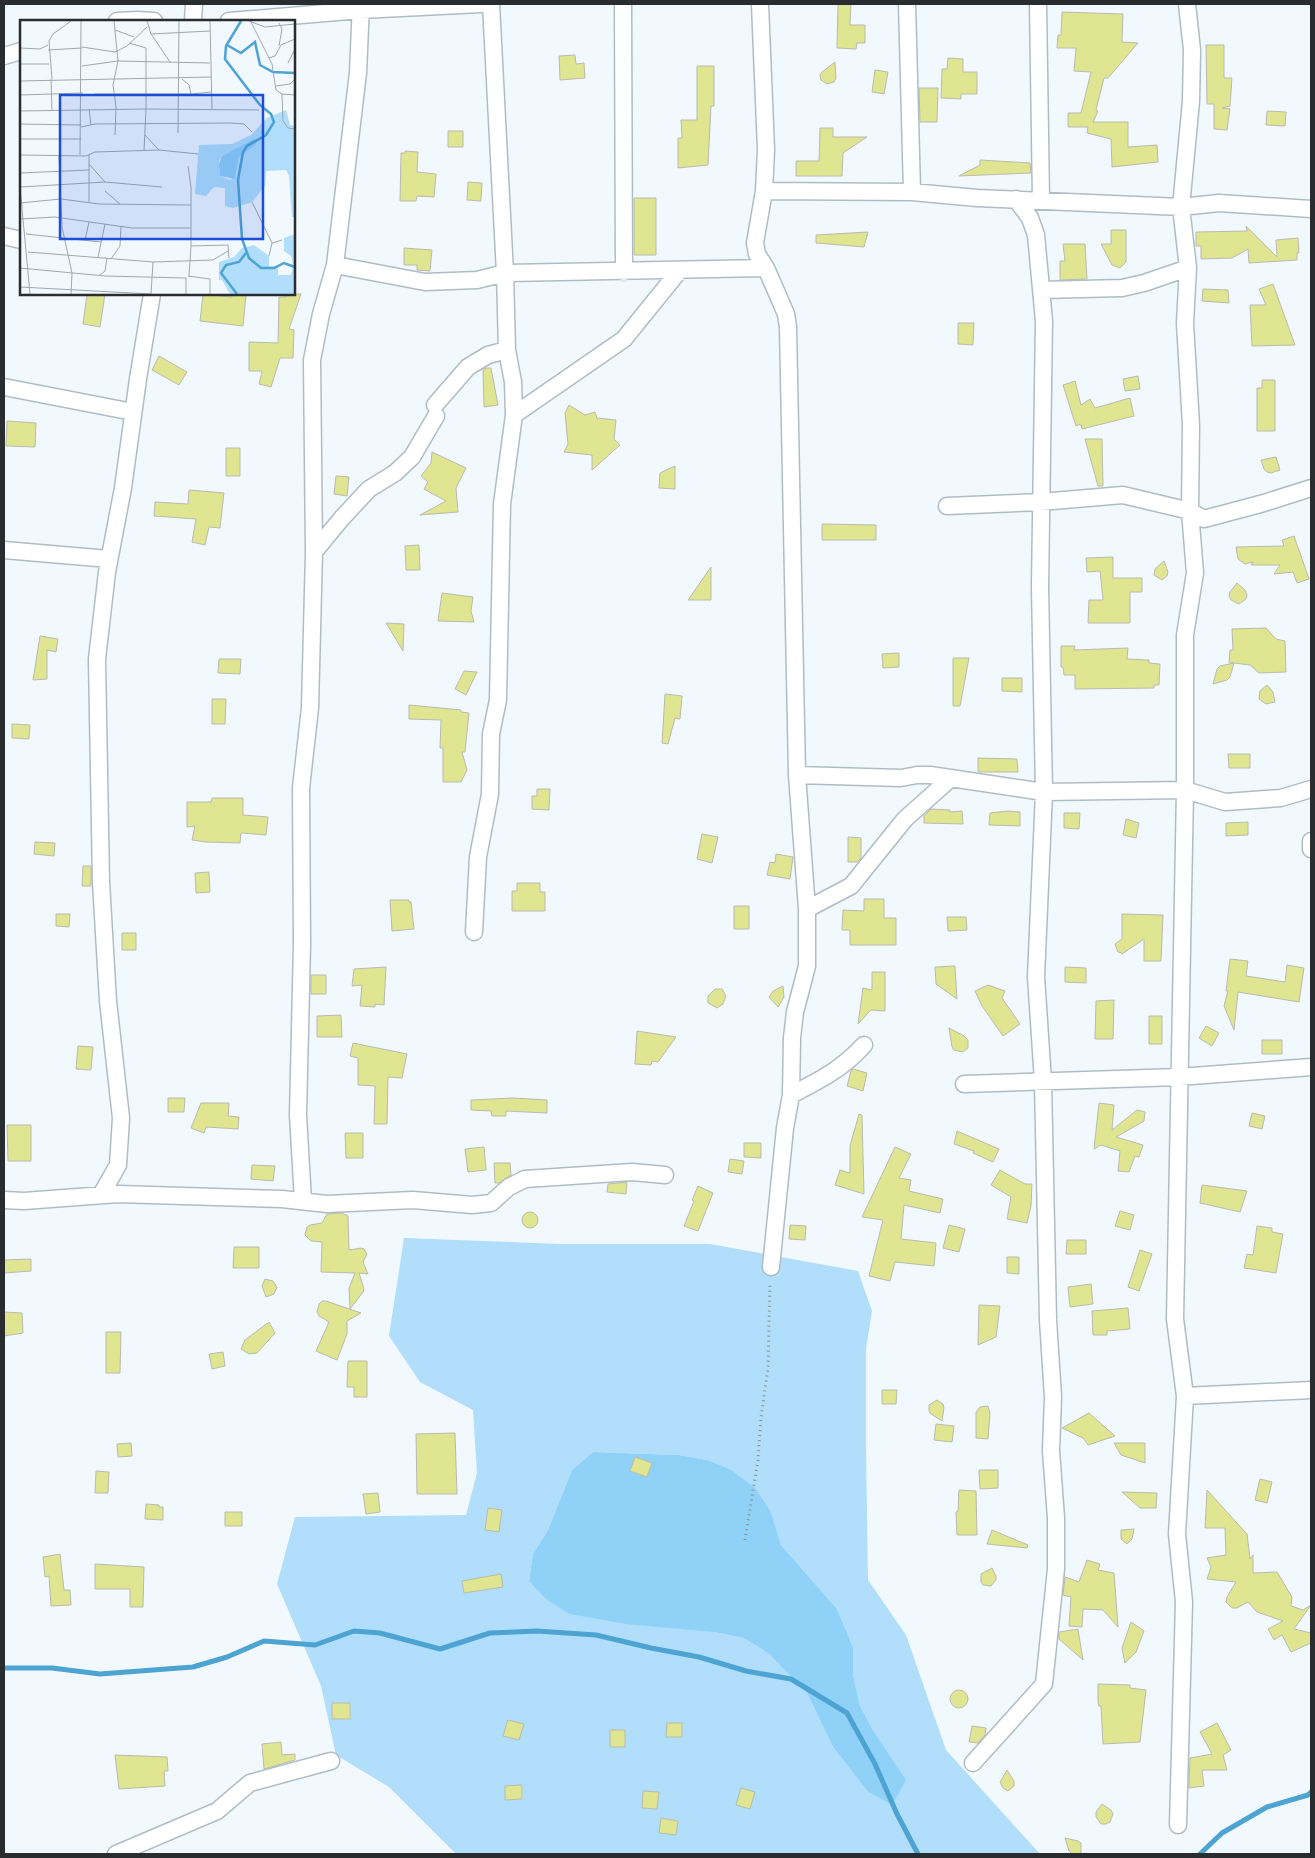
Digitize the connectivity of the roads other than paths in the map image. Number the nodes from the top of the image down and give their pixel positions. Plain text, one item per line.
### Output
1 (194, 4) edge
2 (481, 4) edge
3 (491, 4) edge
4 (623, 4) edge
5 (760, 4) edge
6 (907, 4) edge
7 (1038, 4) edge
8 (1187, 4) edge
9 (361, 7) edge
10 (193, 20) edge
11 (238, 20) edge
12 (20, 51) edge
13 (4, 56) edge
14 (764, 191) junction
15 (912, 192) junction
16 (1016, 199) junction
17 (1041, 200) junction
18 (1181, 207) junction
19 (1311, 209) edge
20 (4, 236) edge
21 (20, 240) edge
22 (335, 264) junction
23 (766, 268) junction
24 (1188, 268) junction
25 (680, 271) junction
26 (624, 272) junction
27 (505, 274) junction
28 (1041, 290) junction
29 (152, 295) edge
30 (507, 350) junction
31 (4, 387) edge
32 (133, 412) junction
33 (514, 415) junction
34 (1311, 488) edge
35 (1041, 502) junction
36 (947, 506) dead end
37 (1190, 511) junction
38 (4, 550) edge
39 (314, 552) junction
40 (109, 559) junction
41 (797, 775) junction
42 (950, 778) junction
43 (1311, 789) edge
44 (1185, 790) junction
45 (1044, 792) junction
46 (1311, 841) edge
47 (1311, 849) edge
48 (807, 908) junction
49 (474, 932) dead end
50 (864, 1045) dead end
51 (1311, 1067) edge
52 (1179, 1077) junction
53 (1043, 1081) junction
54 (964, 1084) dead end
55 (791, 1095) junction
56 (665, 1175) dead end
57 (101, 1195) junction
58 (4, 1200) edge
59 (303, 1201) junction
60 (771, 1267) road end
61 (1311, 1390) edge
62 (1185, 1396) junction
63 (331, 1761) dead end
64 (973, 1763) dead end
65 (1178, 1825) dead end
66 (116, 1854) edge

1 - 10 street
2 - 9 street
3 - 27 street
4 - 26 street
5 - 14 street
6 - 15 street
7 - 17 street
8 - 18 street
9 - 11 street
9 - 22 street
12 - 13 street
14 - 15 street
14 - 23 street
15 - 16 street
16 - 17 street
16 - 28 street
17 - 18 street
18 - 19 street
18 - 24 street
20 - 21 street
22 - 27 street
22 - 39 street
23 - 25 street
23 - 41 street
24 - 28 street
24 - 37 street
25 - 26 street
25 - 33 street
26 - 27 street
27 - 30 street
28 - 35 street
29 - 32 street
30 - 33 street
30 - 39 street
31 - 32 street
32 - 40 street
33 - 49 street
34 - 37 street
35 - 36 street
35 - 37 street
35 - 45 street
37 - 44 street
38 - 40 street
39 - 59 street
40 - 57 street
41 - 42 street
41 - 48 street
42 - 45 street
42 - 48 street
43 - 44 street
44 - 45 street
44 - 52 street
45 - 53 street
46 - 47 street
48 - 55 street
50 - 55 street
51 - 52 street
52 - 53 street
52 - 62 street
53 - 54 street
53 - 64 street
55 - 60 street
56 - 59 street
57 - 58 street
57 - 59 street
61 - 62 street
62 - 65 street
63 - 66 street

